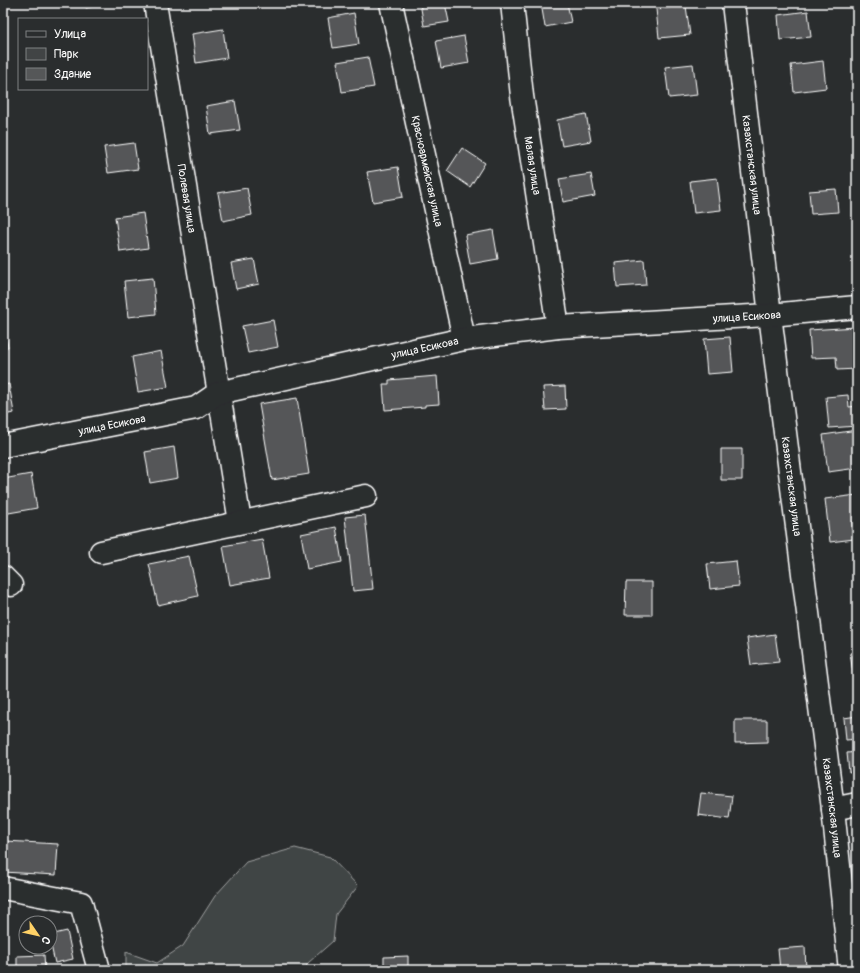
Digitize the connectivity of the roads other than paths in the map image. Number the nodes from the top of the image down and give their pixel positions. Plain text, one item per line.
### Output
1 (155, 3) edge
2 (391, 3) edge
3 (512, 3) edge
4 (733, 3) edge
5 (857, 307) edge
6 (770, 315) junction
7 (558, 327) junction
8 (464, 339) junction
9 (218, 394) junction
10 (3, 446) edge
11 (366, 496) dead end
12 (240, 522) junction
13 (101, 552) dead end
14 (857, 804) edge
15 (833, 809) junction
16 (3, 888) edge
17 (99, 970) edge
18 (850, 970) edge

1 - 9 street, Полевая улица
2 - 8 street, Красноармейская улица
3 - 7 street, Малая улица
4 - 6 street, Казахстанская улица
5 - 6 street, улица Есикова
6 - 7 street, улица Есикова
6 - 15 street, Казахстанская улица
7 - 8 street, улица Есикова
8 - 9 street, улица Есикова
9 - 10 street, улица Есикова
9 - 12 street, Полевая улица
11 - 12 street
12 - 13 street
14 - 15 street
15 - 18 street, Казахстанская улица
16 - 17 street

